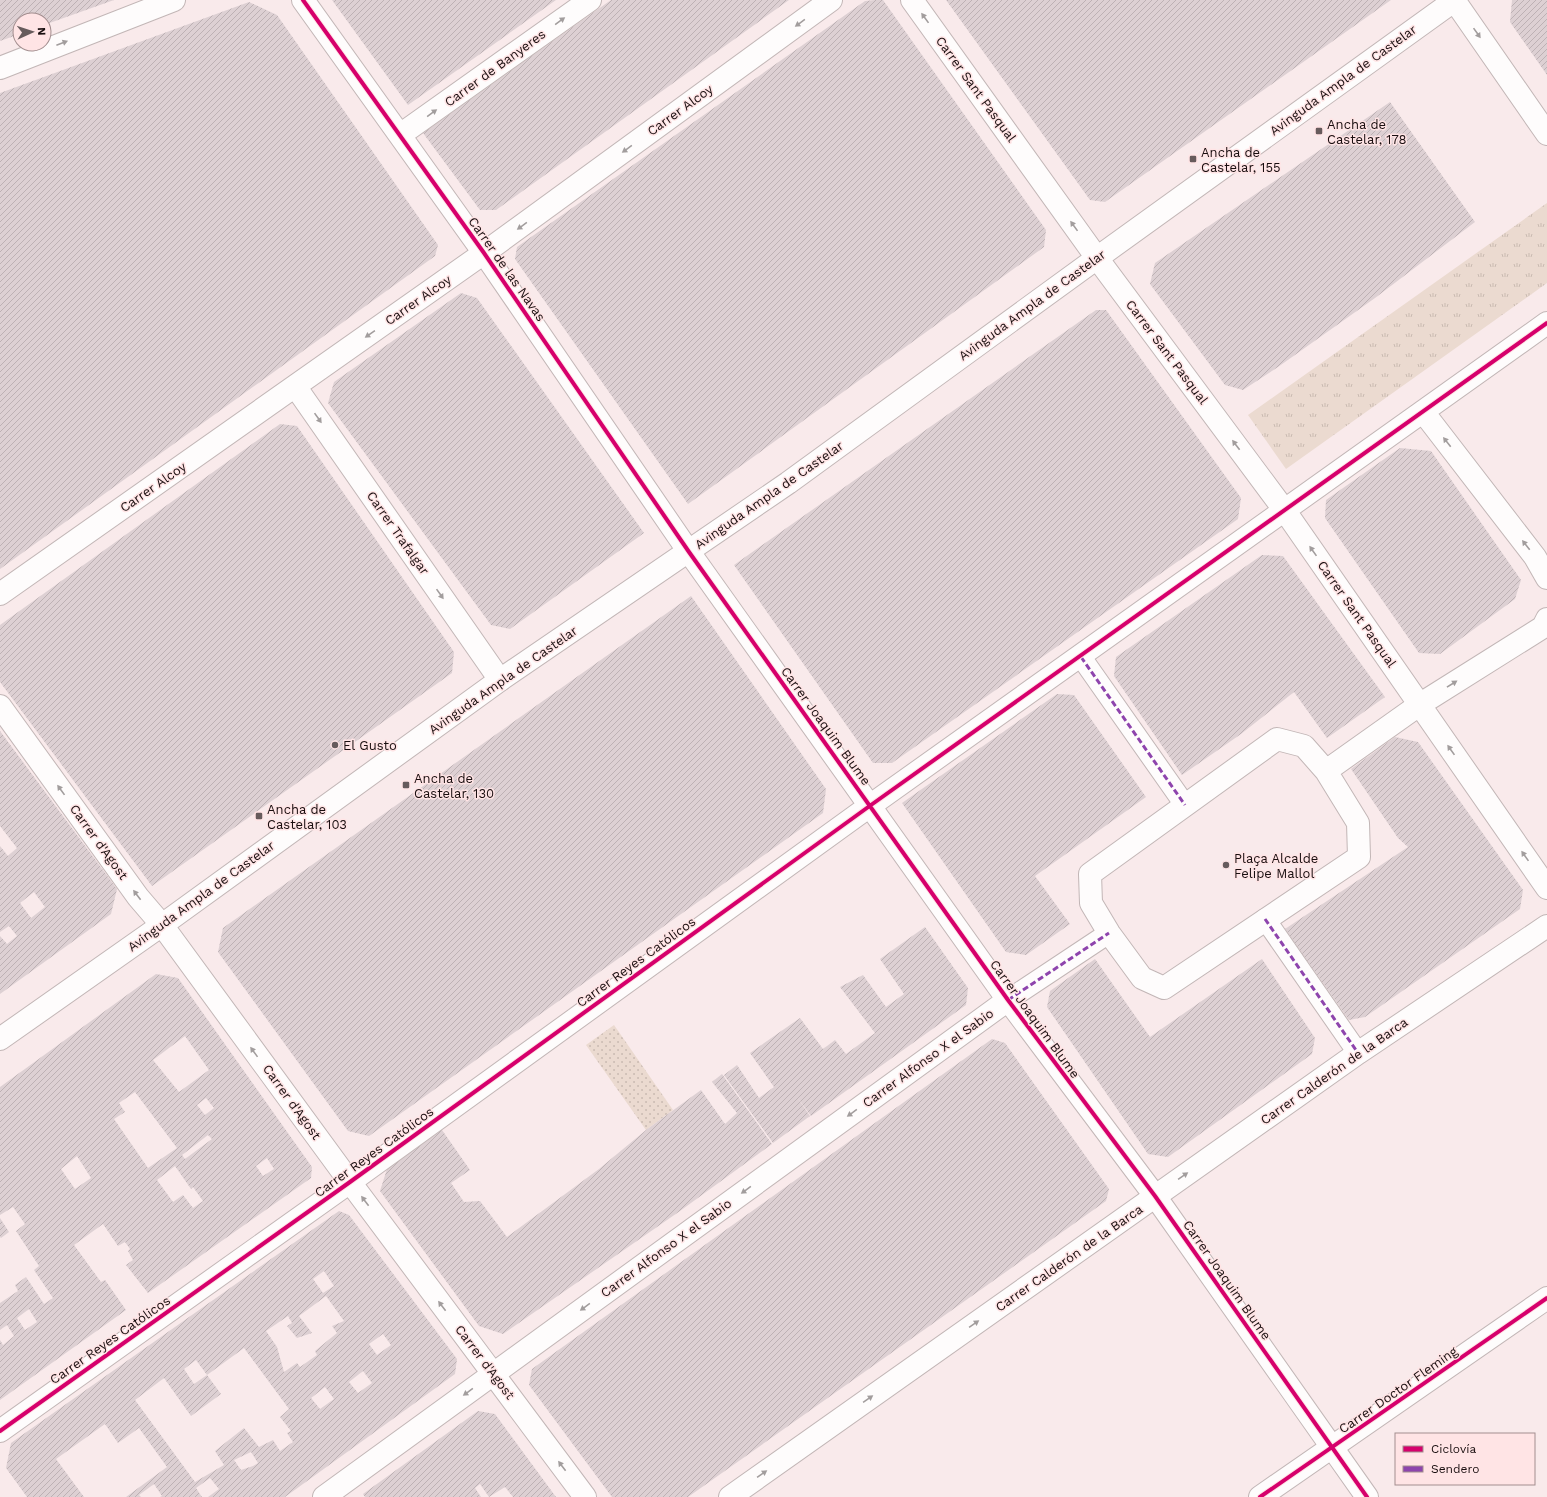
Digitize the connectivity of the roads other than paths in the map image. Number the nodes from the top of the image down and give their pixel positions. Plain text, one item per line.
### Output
1 (174, 0) edge
2 (303, 0) edge
3 (590, 0) edge
4 (831, 0) edge
5 (912, 0) edge
6 (1455, 0) edge
7 (0, 68) edge
8 (1547, 134) edge
9 (400, 135) junction
10 (484, 253) junction
11 (1096, 258) junction
12 (1547, 323) edge
13 (295, 386) junction
14 (1424, 412) junction
15 (1285, 511) junction
16 (689, 552) junction
17 (1547, 578) edge
18 (0, 594) edge
19 (1547, 618) edge
20 (1081, 657) junction
21 (500, 680) junction
22 (1419, 705) junction
23 (0, 706) edge
24 (1326, 771) junction
25 (871, 805) junction
26 (1185, 805) junction
27 (1547, 888) edge
28 (1265, 919) junction
29 (162, 925) junction
30 (1547, 926) edge
31 (1109, 933) junction
32 (1008, 1000) junction
33 (0, 1039) edge
34 (1358, 1053) junction
35 (350, 1182) junction
36 (1155, 1196) junction
37 (1547, 1298) edge
38 (493, 1374) junction
39 (0, 1431) edge
40 (1333, 1447) junction
41 (324, 1497) edge
42 (586, 1497) edge
43 (730, 1497) edge
44 (1260, 1497) edge
45 (1367, 1497) edge

7 -> 1 street
2 - 9 street, Carrer de las Navas
9 -> 3 street, Carrer de Banyeres
4 -> 10 street, Carrer Alcoy
11 -> 5 street, Carrer Sant Pasqual
6 -> 8 street
6 - 11 street, Avinguda Ampla de Castelar
9 - 10 street, Carrer de las Navas
10 -> 13 street, Carrer Alcoy
10 - 16 street, Carrer de las Navas
15 -> 11 street, Carrer Sant Pasqual
11 - 16 street, Avinguda Ampla de Castelar
12 - 14 street, Carrer Reyes Católicos
13 - 18 street, Carrer Alcoy
13 -> 21 street, Carrer Trafalgar
14 - 15 street, Carrer Reyes Católicos
17 -> 14 street
15 - 20 street, Carrer Reyes Católicos
22 -> 15 street, Carrer Sant Pasqual
16 - 21 street, Avinguda Ampla de Castelar
16 - 25 street, Carrer Joaquim Blume
22 -> 19 street
20 - 25 street, Carrer Reyes Católicos
20 - 26 street
21 - 29 street, Avinguda Ampla de Castelar
22 - 24 street
27 -> 22 street, Carrer Sant Pasqual
29 -> 23 street, Carrer d'Agost
24 - 26 street
24 - 28 street
25 - 32 street, Carrer Joaquim Blume
25 - 35 street, Carrer Reyes Católicos
26 - 31 street
28 - 31 street
28 - 34 street
29 - 33 street, Avinguda Ampla de Castelar
35 -> 29 street, Carrer d'Agost
30 - 34 street, Carrer Calderón de la Barca
31 - 32 street
32 - 36 street, Carrer Joaquim Blume
32 -> 38 street, Carrer Alfonso X el Sabio
36 -> 34 street, Carrer Calderón de la Barca
38 -> 35 street, Carrer d'Agost
35 - 39 street, Carrer Reyes Católicos
36 - 40 street, Carrer Joaquim Blume
43 -> 36 street, Carrer Calderón de la Barca
37 - 40 street, Carrer Doctor Fleming
38 -> 41 street, Carrer Alfonso X el Sabio
42 -> 38 street, Carrer d'Agost
40 - 44 street, Carrer Doctor Fleming
40 - 45 street, Carrer Joaquim Blume

